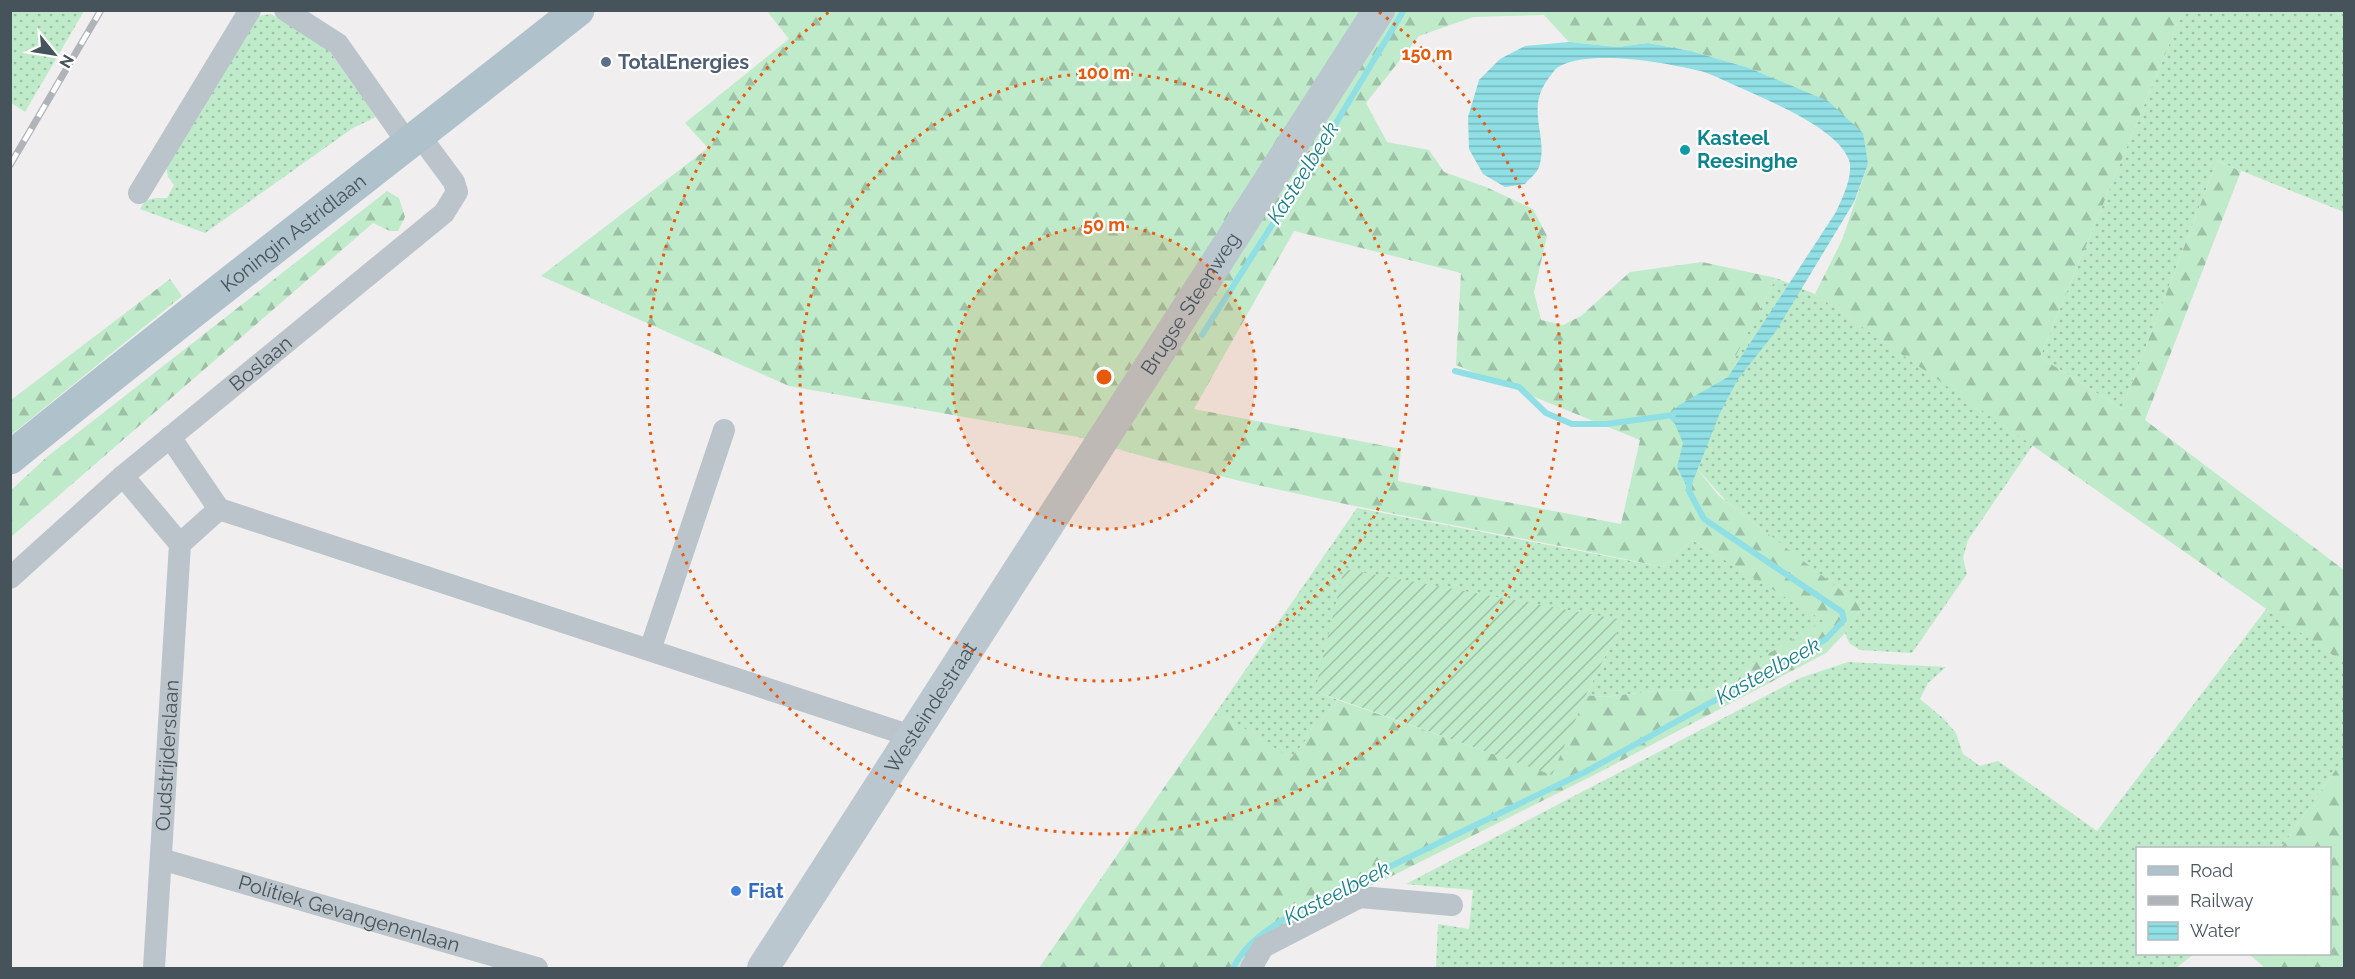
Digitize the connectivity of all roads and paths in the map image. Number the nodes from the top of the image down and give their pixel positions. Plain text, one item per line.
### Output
1 (250, 10) edge
2 (285, 10) edge
3 (578, 10) edge
4 (1379, 10) edge
5 (415, 140) junction
6 (139, 193) dead end
7 (724, 430) dead end
8 (170, 437) junction
9 (1100, 445) joint
10 (10, 458) edge
11 (123, 476) junction
12 (219, 509) junction
13 (180, 544) junction
14 (10, 578) edge
15 (650, 650) junction
16 (914, 737) junction
17 (161, 859) junction
18 (1452, 905) dead end
19 (154, 969) edge
20 (537, 969) edge
21 (763, 969) edge
22 (1251, 969) edge

1 - 6 street
2 - 5 street, Boslaan
3 - 5 main road, Koningin Astridlaan
4 - 9 street, Brugse Steenweg
5 - 8 street, Boslaan
5 - 10 main road, Koningin Astridlaan
7 - 15 street
8 - 11 street, Boslaan
8 - 12 street
9 - 16 street, Westeindestraat
11 - 13 street
11 - 14 street, Boslaan
12 - 13 street
12 - 15 street
13 - 17 street, Oudstrijderslaan
15 - 16 street
16 - 21 street, Westeindestraat
17 - 19 street, Oudstrijderslaan
17 - 20 street, Politiek Gevangenenlaan
18 - 22 street

